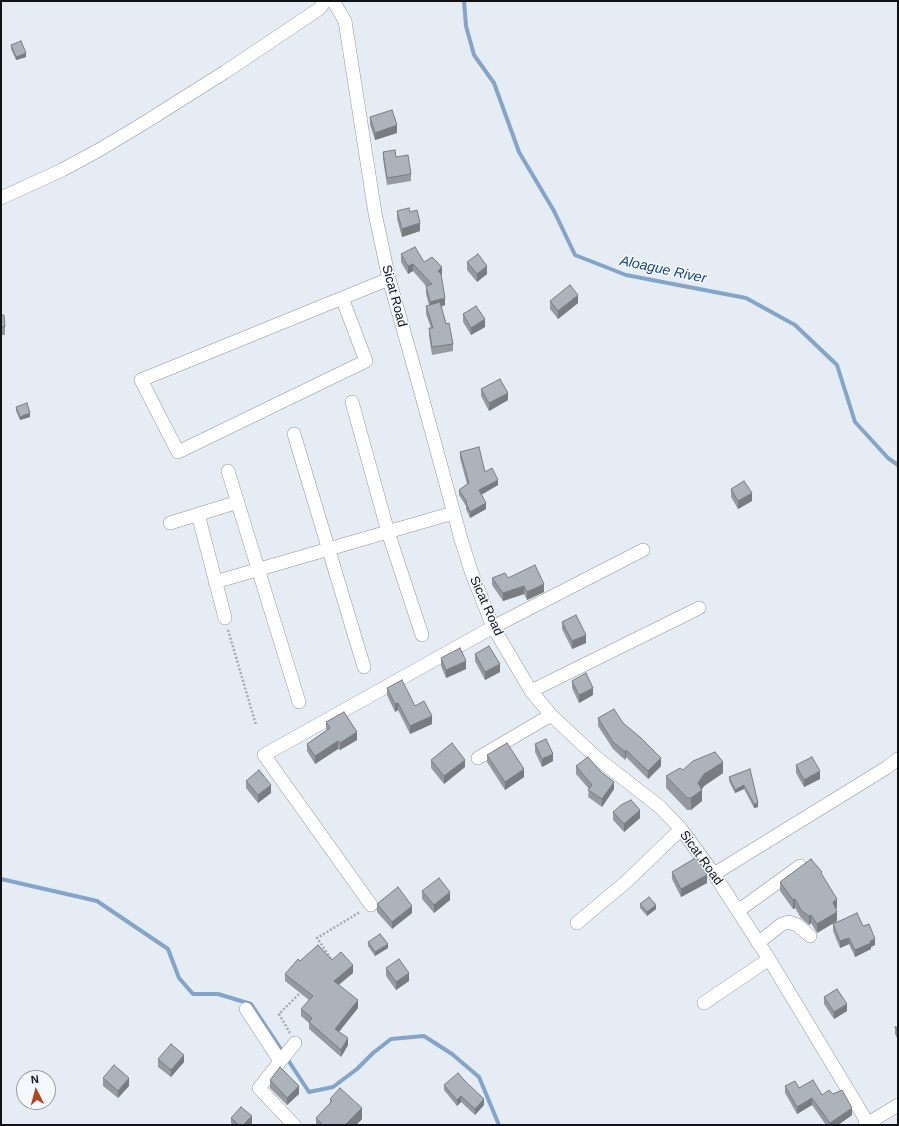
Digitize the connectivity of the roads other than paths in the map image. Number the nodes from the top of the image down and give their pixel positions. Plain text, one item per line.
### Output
1 (326, 1) edge
2 (333, 1) edge
3 (1, 198) edge
4 (389, 279) junction
5 (342, 298) junction
6 (352, 402) dead end
7 (294, 434) dead end
8 (228, 471) dead end
9 (238, 502) junction
10 (453, 512) junction
11 (198, 514) junction
12 (170, 523) dead end
13 (388, 532) junction
14 (328, 549) junction
15 (643, 550) dead end
16 (258, 569) junction
17 (215, 582) junction
18 (698, 608) dead end
19 (225, 618) road end
20 (493, 627) junction
21 (422, 635) dead end
22 (364, 666) dead end
23 (531, 691) junction
24 (299, 702) dead end
25 (551, 716) junction
26 (478, 758) dead end
27 (898, 759) edge
28 (681, 829) junction
29 (800, 866) edge
30 (714, 874) junction
31 (371, 905) road end
32 (738, 911) junction
33 (576, 923) dead end
34 (810, 936) dead end
35 (758, 943) junction
36 (769, 960) junction
37 (704, 1003) dead end
38 (246, 1009) dead end
39 (295, 1043) road end
40 (280, 1061) junction
41 (898, 1104) edge
42 (867, 1124) edge
43 (294, 1125) edge

1 - 3 street
2 - 4 street, Sicat Road
4 - 5 street
4 - 10 street, Sicat Road
5 - 5 street
6 - 13 street
7 - 14 street
8 - 9 street
9 - 11 street
9 - 16 street
10 - 13 street
10 - 20 street, Sicat Road
11 - 12 street
11 - 17 street
13 - 14 street
13 - 21 street
14 - 16 street
14 - 22 street
15 - 20 street
16 - 17 street
16 - 24 street
17 - 19 street
18 - 23 street
20 - 23 street, Sicat Road
20 - 31 street
23 - 25 street, Sicat Road
25 - 26 street
25 - 28 street, Sicat Road
27 - 30 street
28 - 30 street, Sicat Road
28 - 33 street
29 - 32 street
30 - 32 street, Sicat Road
32 - 35 street, Sicat Road
34 - 35 street
35 - 36 street, Sicat Road
36 - 37 street
36 - 42 street, Sicat Road
38 - 40 street
39 - 40 street
40 - 43 street
41 - 42 street

